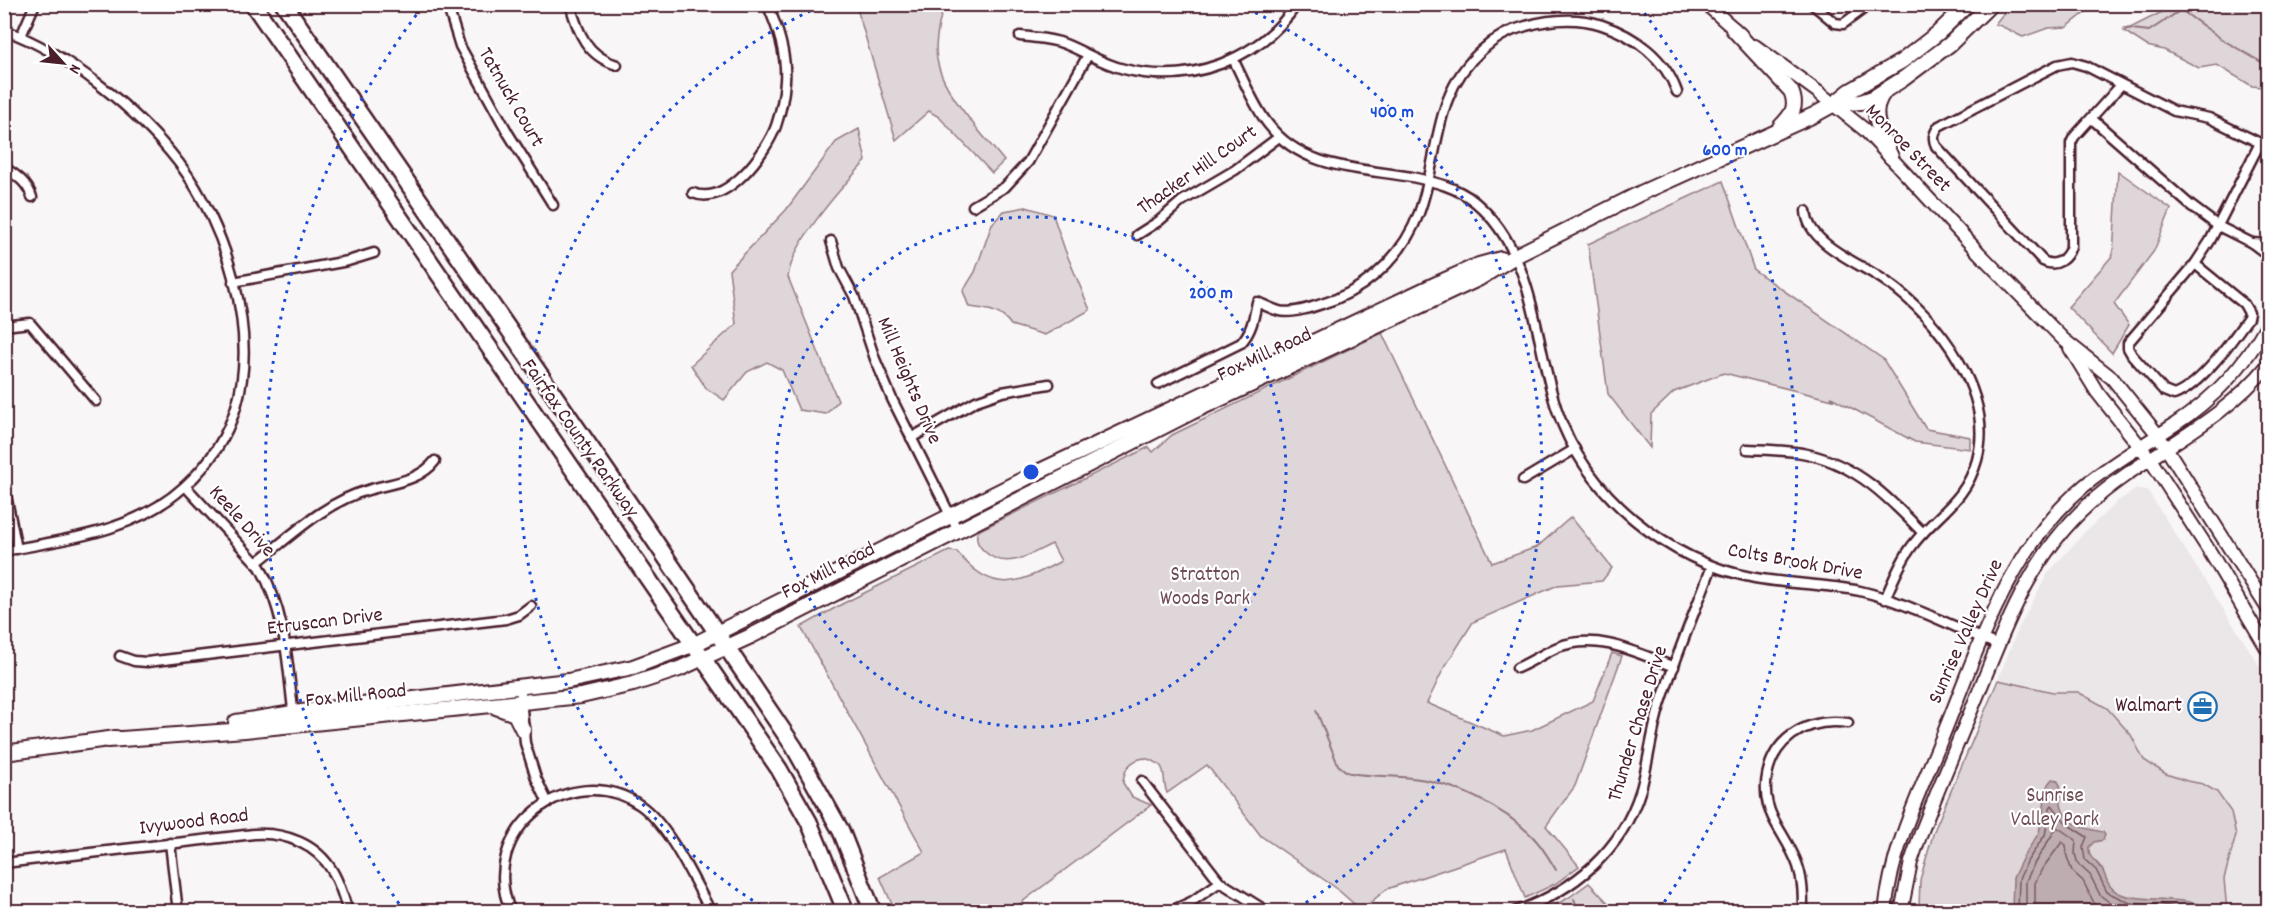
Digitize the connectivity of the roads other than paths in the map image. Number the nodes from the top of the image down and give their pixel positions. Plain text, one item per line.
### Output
1 (35, 4) edge
2 (253, 4) edge
3 (284, 4) edge
4 (447, 4) edge
5 (570, 4) edge
6 (767, 4) edge
7 (1297, 4) edge
8 (1706, 4) edge
9 (1812, 4) edge
10 (1870, 4) edge
11 (1968, 4) edge
12 (1991, 4) edge
13 (1733, 29) junction
14 (4, 30) edge
15 (21, 36) junction
16 (1020, 36) dead end
17 (1088, 55) junction
18 (1233, 59) junction
19 (617, 65) dead end
20 (2121, 85) junction
21 (1886, 89) junction
22 (1677, 92) dead end
23 (1834, 104) junction
24 (2092, 119) junction
25 (1773, 133) junction
26 (1279, 137) junction
27 (1890, 157) junction
28 (4, 167) edge
29 (1428, 180) junction
30 (693, 193) dead end
31 (32, 197) dead end
32 (553, 205) dead end
33 (973, 206) dead end
34 (1806, 211) dead end
35 (2218, 226) junction
36 (1137, 235) dead end
37 (831, 241) dead end
38 (2252, 243) junction
39 (2268, 244) edge
40 (374, 253) dead end
41 (2268, 255) edge
42 (1515, 256) junction
43 (2195, 264) junction
44 (233, 282) junction
45 (2268, 323) edge
46 (4, 326) edge
47 (2064, 340) junction
48 (2268, 366) edge
49 (1049, 384) dead end
50 (1158, 384) dead end
51 (96, 401) dead end
52 (2158, 435) junction
53 (911, 438) junction
54 (2141, 447) junction
55 (1575, 449) junction
56 (1748, 449) dead end
57 (2166, 449) junction
58 (2150, 459) junction
59 (435, 461) dead end
60 (1523, 480) dead end
61 (4, 485) edge
62 (185, 486) junction
63 (950, 516) junction
64 (958, 531) junction
65 (1923, 533) junction
66 (17, 549) junction
67 (4, 551) edge
68 (256, 563) junction
69 (1712, 566) junction
70 (1885, 599) junction
71 (531, 606) dead end
72 (2268, 609) edge
73 (718, 634) junction
74 (1982, 639) junction
75 (695, 644) junction
76 (1998, 645) junction
77 (285, 646) junction
78 (727, 648) junction
79 (2268, 650) edge
80 (120, 656) dead end
81 (703, 658) junction
82 (1674, 667) junction
83 (1517, 668) dead end
84 (520, 686) junction
85 (521, 703) junction
86 (492, 705) junction
87 (294, 718) junction
88 (1848, 723) dead end
89 (523, 730) junction
90 (4, 753) edge
91 (1142, 781) dead end
92 (546, 801) junction
93 (171, 843) junction
94 (4, 863) edge
95 (1220, 882) junction
96 (178, 912) edge
97 (348, 912) edge
98 (511, 912) edge
99 (711, 912) edge
100 (846, 912) edge
101 (873, 912) edge
102 (1169, 912) edge
103 (1268, 912) edge
104 (1514, 912) edge
105 (1803, 912) edge
106 (1885, 912) edge
107 (1901, 912) edge

1 - 15 street
2 - 75 highway, Fairfax County Parkway
3 - 73 highway, Fairfax County Parkway
4 - 32 street, Tatnuck Court
5 - 19 street
6 - 30 street
7 - 18 street
8 - 13 main road, Monroe Street
9 - 10 street
11 - 23 main road, Fox Mill Road
12 - 21 main road, Fox Mill Road
13 - 23 main road, Monroe Street
13 - 25 main road
14 - 15 street
15 - 44 street
16 - 17 street
17 - 18 street
17 - 33 street
18 - 26 street, Colts Brook Drive
20 - 24 street
20 - 24 street
20 - 35 street
21 - 23 main road, Fox Mill Road
21 - 27 main road
22 - 29 street
23 - 25 main road, Fox Mill Road
23 - 27 main road, Monroe Street
24 - 35 street
25 - 42 main road, Fox Mill Road
26 - 29 street, Colts Brook Drive
26 - 36 street, Thacker Hill Court
27 - 47 main road, Monroe Street
28 - 31 street
29 - 42 street, Colts Brook Drive
29 - 50 street
34 - 65 street
35 - 38 street
35 - 43 street
37 - 53 street, Mill Heights Drive
38 - 39 street
38 - 41 street
40 - 44 street
42 - 55 street, Colts Brook Drive
42 - 63 main road, Fox Mill Road
42 - 64 main road, Fox Mill Road
43 - 43 street
44 - 62 street
45 - 52 main road, Sunrise Valley Drive
46 - 51 street
47 - 52 main road, Monroe Street
47 - 54 main road, Monroe Street
48 - 57 main road, Sunrise Valley Drive
49 - 53 street
52 - 54 main road, Sunrise Valley Drive
52 - 57 main road, Monroe Street
53 - 63 street, Mill Heights Drive
54 - 58 main road, Monroe Street
54 - 74 main road, Sunrise Valley Drive
55 - 60 street
55 - 69 street, Colts Brook Drive
56 - 65 street
57 - 58 main road, Sunrise Valley Drive
57 - 72 main road, Monroe Street
58 - 76 main road, Sunrise Valley Drive
58 - 79 main road, Monroe Street
59 - 68 street
61 - 66 street
62 - 66 street
62 - 68 street, Keele Drive
63 - 64 street, Mill Heights Drive
63 - 73 main road, Fox Mill Road
64 - 78 main road, Fox Mill Road
65 - 70 street
66 - 67 street
68 - 77 street, Keele Drive
69 - 70 street, Colts Brook Drive
69 - 82 street, Thunder Chase Drive
70 - 74 street, Colts Brook Drive
71 - 77 street, Etruscan Drive
73 - 75 main road, Fox Mill Road
73 - 78 highway, Fairfax County Parkway
74 - 76 street, Colts Brook Drive
74 - 106 main road, Sunrise Valley Drive
75 - 81 highway, Fairfax County Parkway
75 - 84 main road, Fox Mill Road
76 - 107 main road, Sunrise Valley Drive
77 - 80 street, Etruscan Drive
77 - 87 street, Keele Drive
78 - 81 main road, Fox Mill Road
78 - 101 highway, Fairfax County Parkway
81 - 85 main road, Fox Mill Road
81 - 100 highway, Fairfax County Parkway
82 - 83 street
82 - 104 street, Thunder Chase Drive
84 - 85 street
84 - 87 main road, Fox Mill Road
85 - 86 main road, Fox Mill Road
85 - 89 street
86 - 87 main road, Fox Mill Road
86 - 89 main road
87 - 90 main road, Fox Mill Road
88 - 105 street
89 - 92 street
91 - 95 street
92 - 98 street
92 - 99 street
93 - 94 street, Ivywood Road
93 - 96 street
93 - 97 street, Ivywood Road
95 - 102 street
95 - 103 street

